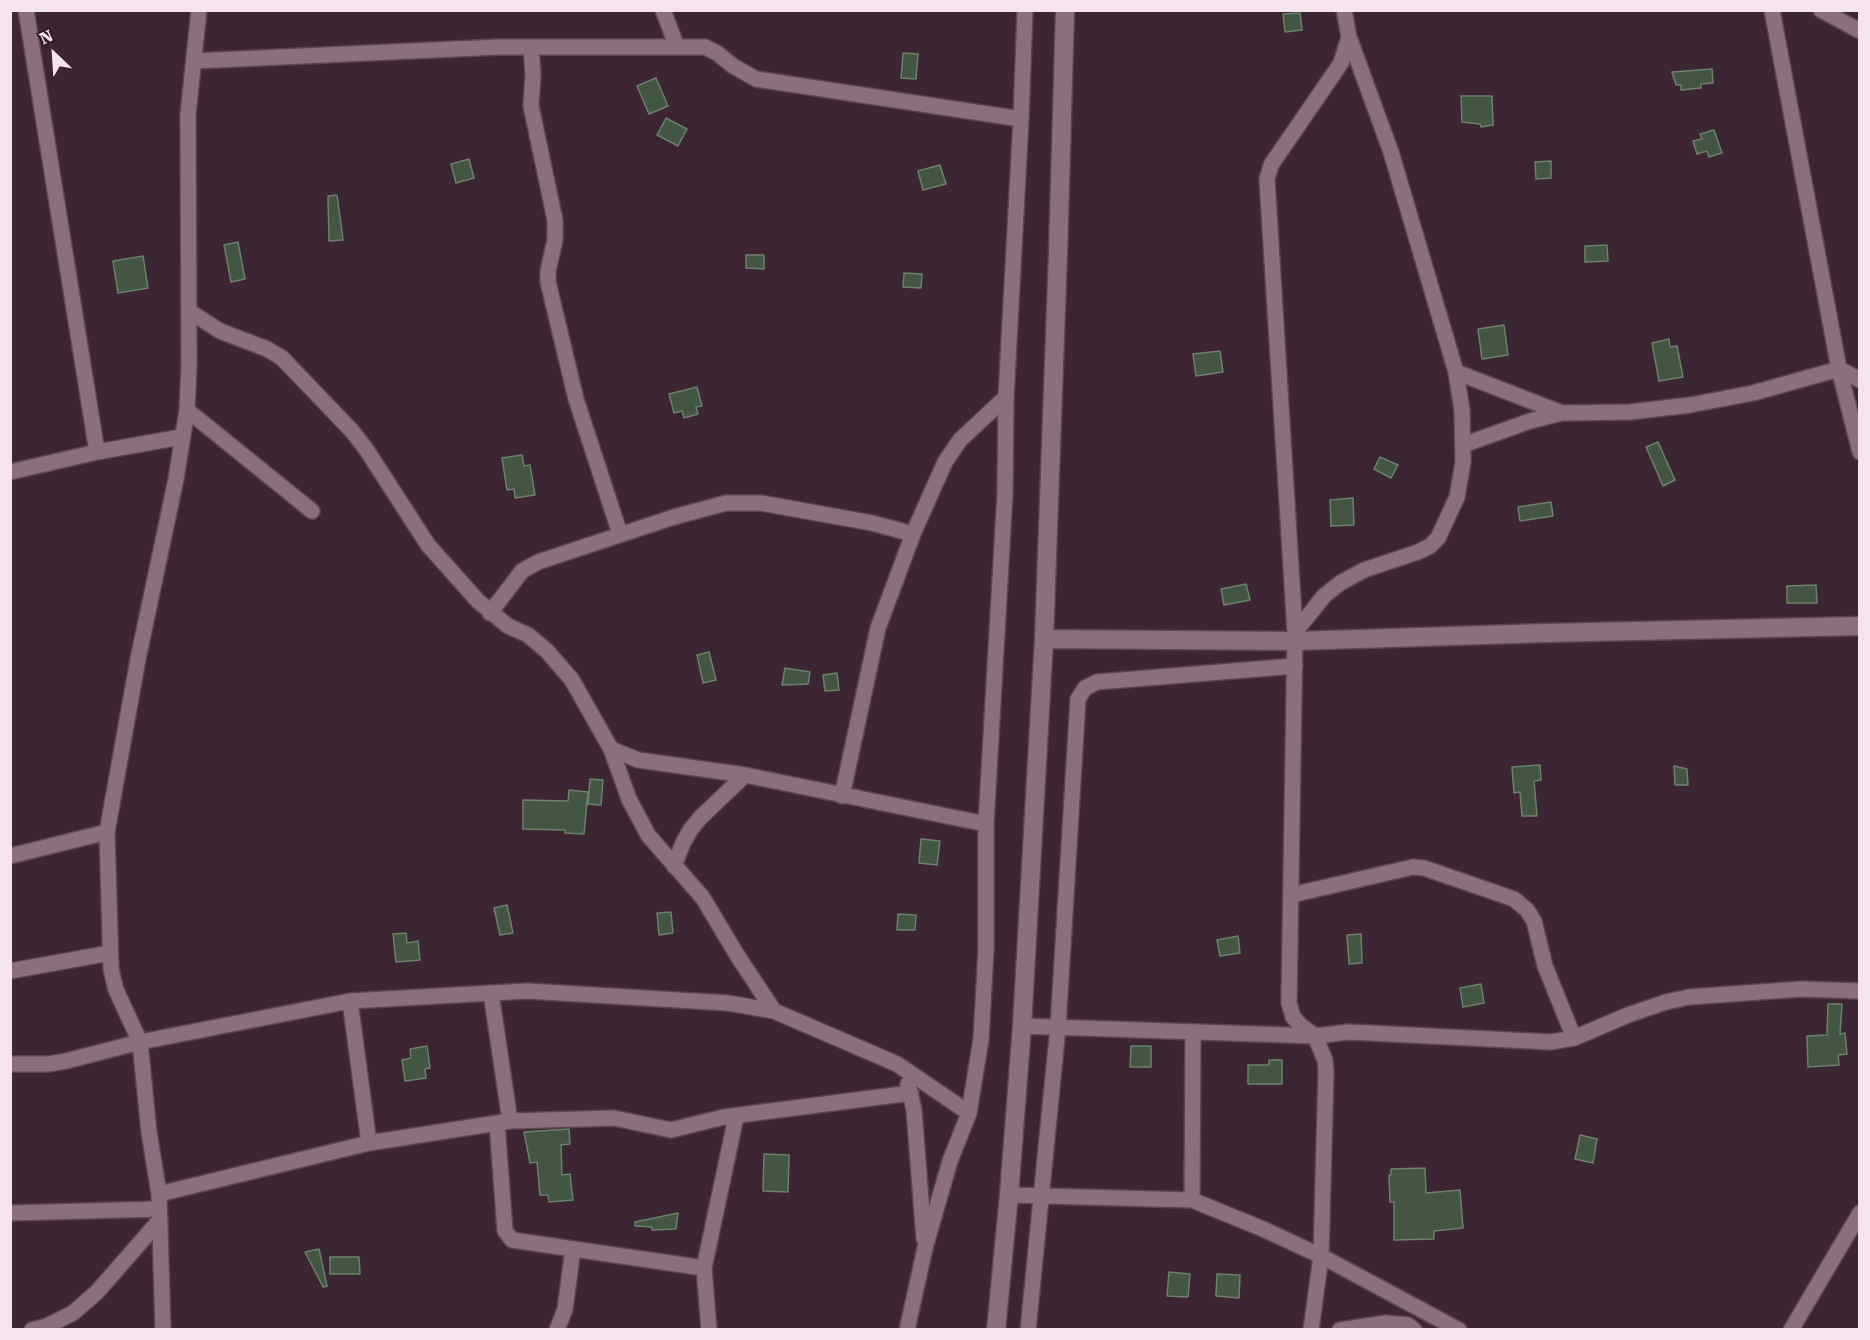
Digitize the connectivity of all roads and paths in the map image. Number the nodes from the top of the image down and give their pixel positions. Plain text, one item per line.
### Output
1 (26, 10) edge
2 (199, 10) edge
3 (663, 10) edge
4 (1025, 10) edge
5 (1065, 10) edge
6 (1344, 10) edge
7 (1772, 10) edge
8 (1821, 10) edge
9 (1860, 31) edge
10 (1349, 37) junction
11 (531, 47) junction
12 (677, 47) junction
13 (194, 61) junction
14 (1021, 119) junction
15 (189, 310) junction
16 (1839, 369) junction
17 (1456, 372) junction
18 (1860, 380) edge
19 (1006, 397) junction
20 (187, 410) junction
21 (1563, 413) junction
22 (181, 437) junction
23 (1463, 445) junction
24 (1860, 452) edge
25 (97, 453) junction
26 (10, 471) edge
27 (312, 511) dead end
28 (620, 534) junction
29 (913, 534) junction
30 (490, 613) junction
31 (1860, 626) edge
32 (1295, 637) junction
33 (1044, 639) junction
34 (1295, 666) junction
35 (611, 749) junction
36 (746, 775) junction
37 (842, 796) junction
38 (986, 824) junction
39 (107, 832) junction
40 (10, 856) edge
41 (674, 866) junction
42 (1291, 895) junction
43 (110, 953) junction
44 (10, 970) edge
45 (1860, 991) edge
46 (492, 993) junction
47 (350, 1001) junction
48 (774, 1011) junction
49 (1022, 1026) junction
50 (1058, 1027) junction
51 (1193, 1033) junction
52 (1315, 1035) junction
53 (1574, 1038) junction
54 (140, 1042) junction
55 (10, 1064) edge
56 (897, 1064) junction
57 (911, 1093) junction
58 (969, 1113) junction
59 (736, 1117) junction
60 (503, 1122) junction
61 (369, 1143) junction
62 (1009, 1195) junction
63 (1040, 1196) junction
64 (1192, 1200) junction
65 (159, 1208) junction
66 (10, 1213) edge
67 (1860, 1214) edge
68 (925, 1248) junction
69 (573, 1249) junction
70 (1322, 1256) junction
71 (704, 1268) junction
72 (32, 1329) edge
73 (163, 1329) edge
74 (557, 1329) edge
75 (709, 1329) edge
76 (907, 1329) edge
77 (996, 1329) edge
78 (1028, 1329) edge
79 (1311, 1329) edge
80 (1340, 1329) edge
81 (1414, 1329) edge
82 (1459, 1329) edge
83 (1791, 1329) edge

1 - 25 street
2 - 13 street
3 - 12 street
4 - 14 street
5 - 33 main road
6 - 10 street
7 - 16 street
8 - 9 street
10 - 17 street
10 - 32 street
11 - 12 street
11 - 13 street
11 - 28 street
12 - 14 street
13 - 15 street
14 - 19 street
15 - 20 street
15 - 30 street
16 - 18 street
16 - 21 street
16 - 24 street
17 - 21 street
17 - 23 street
19 - 29 street
19 - 38 street
20 - 22 street
20 - 27 street
21 - 23 street
22 - 25 street
22 - 39 street
23 - 32 street
25 - 26 street
28 - 29 street
28 - 30 street
29 - 37 street
30 - 35 street
31 - 32 main road
32 - 33 main road
32 - 34 street
33 - 49 main road
34 - 42 street
34 - 50 street
35 - 36 street
35 - 41 street
36 - 37 street
36 - 41 street
37 - 38 street
38 - 58 street
39 - 40 street
39 - 43 street
41 - 48 street
42 - 52 street
42 - 53 street
43 - 44 street
43 - 54 street
45 - 53 street
46 - 47 street
46 - 48 street
46 - 60 street
47 - 54 street
47 - 61 street
48 - 56 street
49 - 50 street
49 - 62 main road
50 - 51 street
50 - 63 street
51 - 52 street
51 - 64 street
52 - 53 street
52 - 70 street
54 - 55 street
54 - 65 street
56 - 57 street
56 - 58 street
57 - 59 street
57 - 68 street
58 - 68 street
59 - 60 street
59 - 71 street
60 - 61 street
60 - 69 street
61 - 65 street
62 - 63 street
62 - 77 main road
63 - 64 street
63 - 78 street
64 - 70 street
65 - 66 street
65 - 72 street
65 - 73 street
67 - 83 street
68 - 76 street
69 - 71 street
69 - 74 street
70 - 79 street
70 - 82 street
71 - 75 street
80 - 81 street

